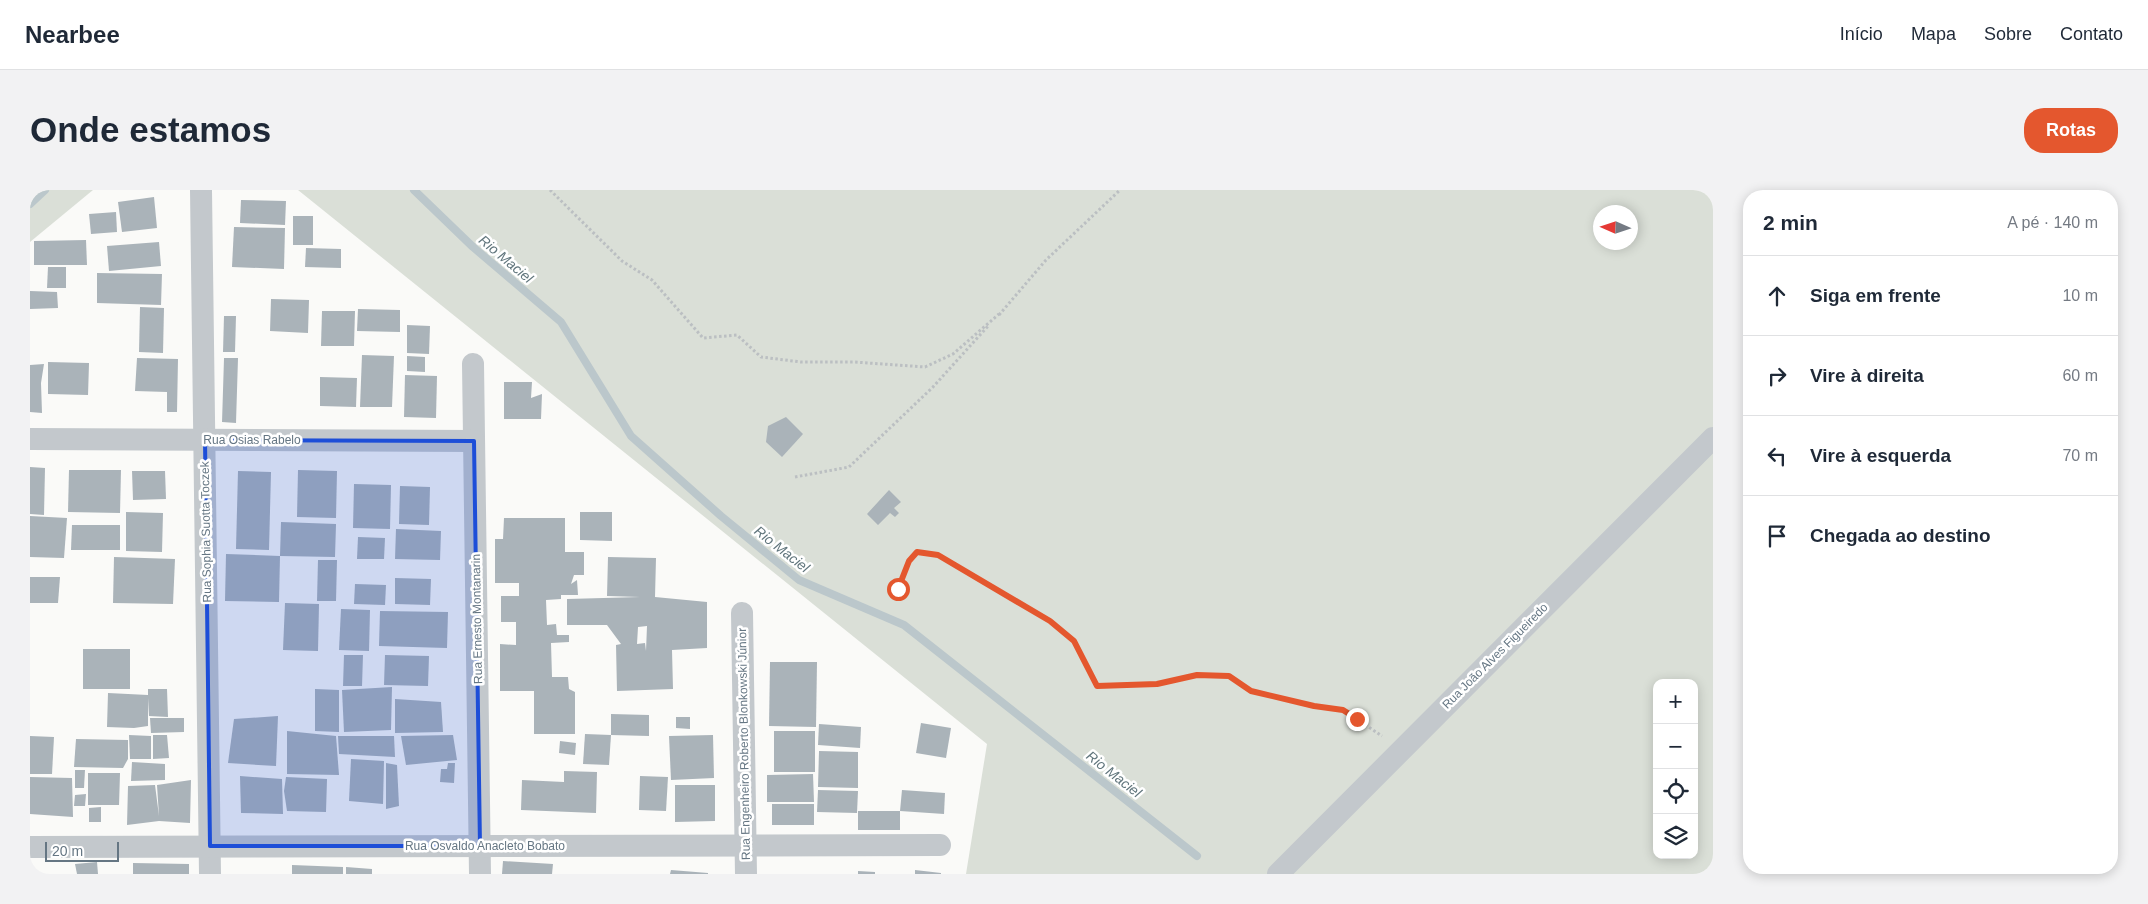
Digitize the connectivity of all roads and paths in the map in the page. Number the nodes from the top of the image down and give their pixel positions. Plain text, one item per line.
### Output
1 (201, 190) edge
2 (550, 190) edge
3 (1120, 190) edge
4 (999, 314) junction
5 (473, 364) dead end
6 (1713, 438) edge
7 (30, 440) edge
8 (205, 440) junction
9 (474, 441) junction
10 (795, 477) dead end
11 (898, 589) dead end
12 (742, 613) dead end
13 (1401, 750) junction
14 (745, 845) junction
15 (940, 845) dead end
16 (210, 846) junction
17 (480, 846) junction
18 (30, 847) edge
19 (210, 874) edge
20 (480, 874) edge
21 (746, 874) edge
22 (1278, 874) edge

1 - 8 street, Rua Sophia Suotta Toczek
2 - 4 path
3 - 4 path
4 - 10 path
5 - 9 street, Rua Ernesto Montanarin
6 - 13 street, Rua João Alves Figueiredo
7 - 8 street, Rua Osias Rabelo
8 - 9 street, Rua Osias Rabelo
8 - 16 street, Rua Sophia Suotta Toczek
9 - 17 street, Rua Ernesto Montanarin
11 - 13 path
12 - 14 street, Rua Engenheiro Roberto Blonkowski Júnior
13 - 22 street, Rua João Alves Figueiredo
14 - 15 street, Rua Osvaldo Anacleto Bobato
14 - 17 street, Rua Osvaldo Anacleto Bobato
14 - 21 street, Rua Engenheiro Roberto Blonkowski Júnior
16 - 17 street, Rua Osvaldo Anacleto Bobato
16 - 18 street, Rua Osvaldo Anacleto Bobato
16 - 19 street, Rua Sophia Suotta Toczek
17 - 20 street, Rua Ernesto Montanarin

